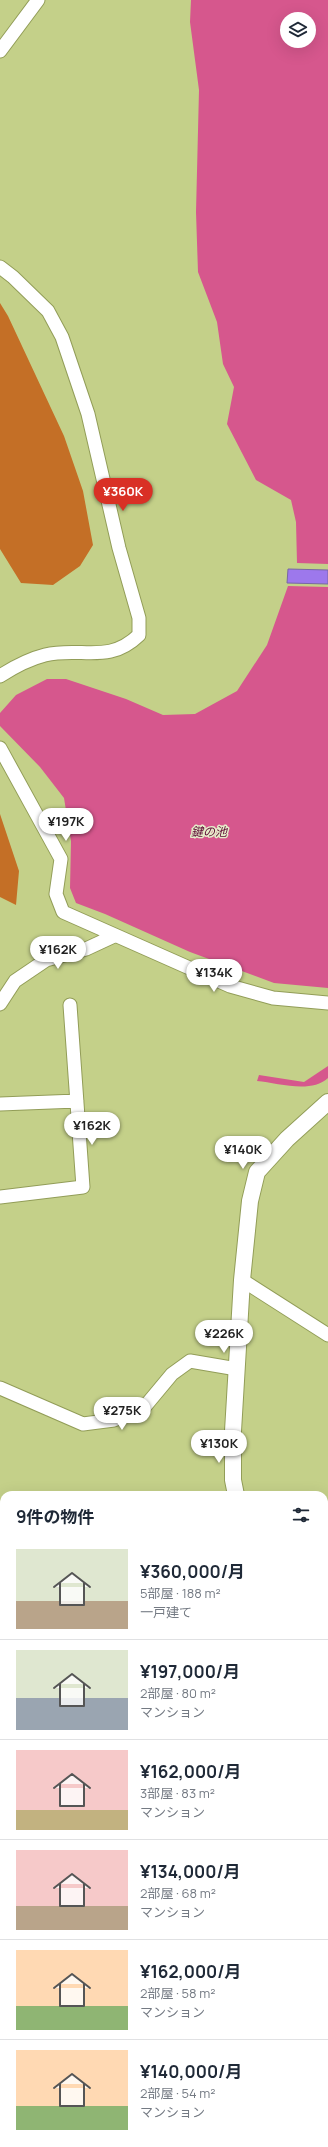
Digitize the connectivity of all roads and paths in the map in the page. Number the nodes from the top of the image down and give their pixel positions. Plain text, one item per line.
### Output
1 (38, 0) edge
2 (0, 51) edge
3 (0, 267) edge
4 (0, 676) edge
5 (0, 748) edge
6 (114, 936) junction
7 (328, 1003) edge
8 (0, 1004) edge
9 (70, 1005) dead end
10 (77, 1101) junction
11 (0, 1104) edge
12 (327, 1106) edge
13 (0, 1197) edge
14 (242, 1280) junction
15 (328, 1335) edge
16 (237, 1369) junction
17 (0, 1388) edge
18 (235, 1491) edge

1 - 2 street
3 - 4 street
5 - 6 street
6 - 7 street
6 - 8 street
9 - 10 street
10 - 11 street
10 - 13 street
12 - 14 street
14 - 15 street
14 - 16 street
16 - 17 street
16 - 18 street

